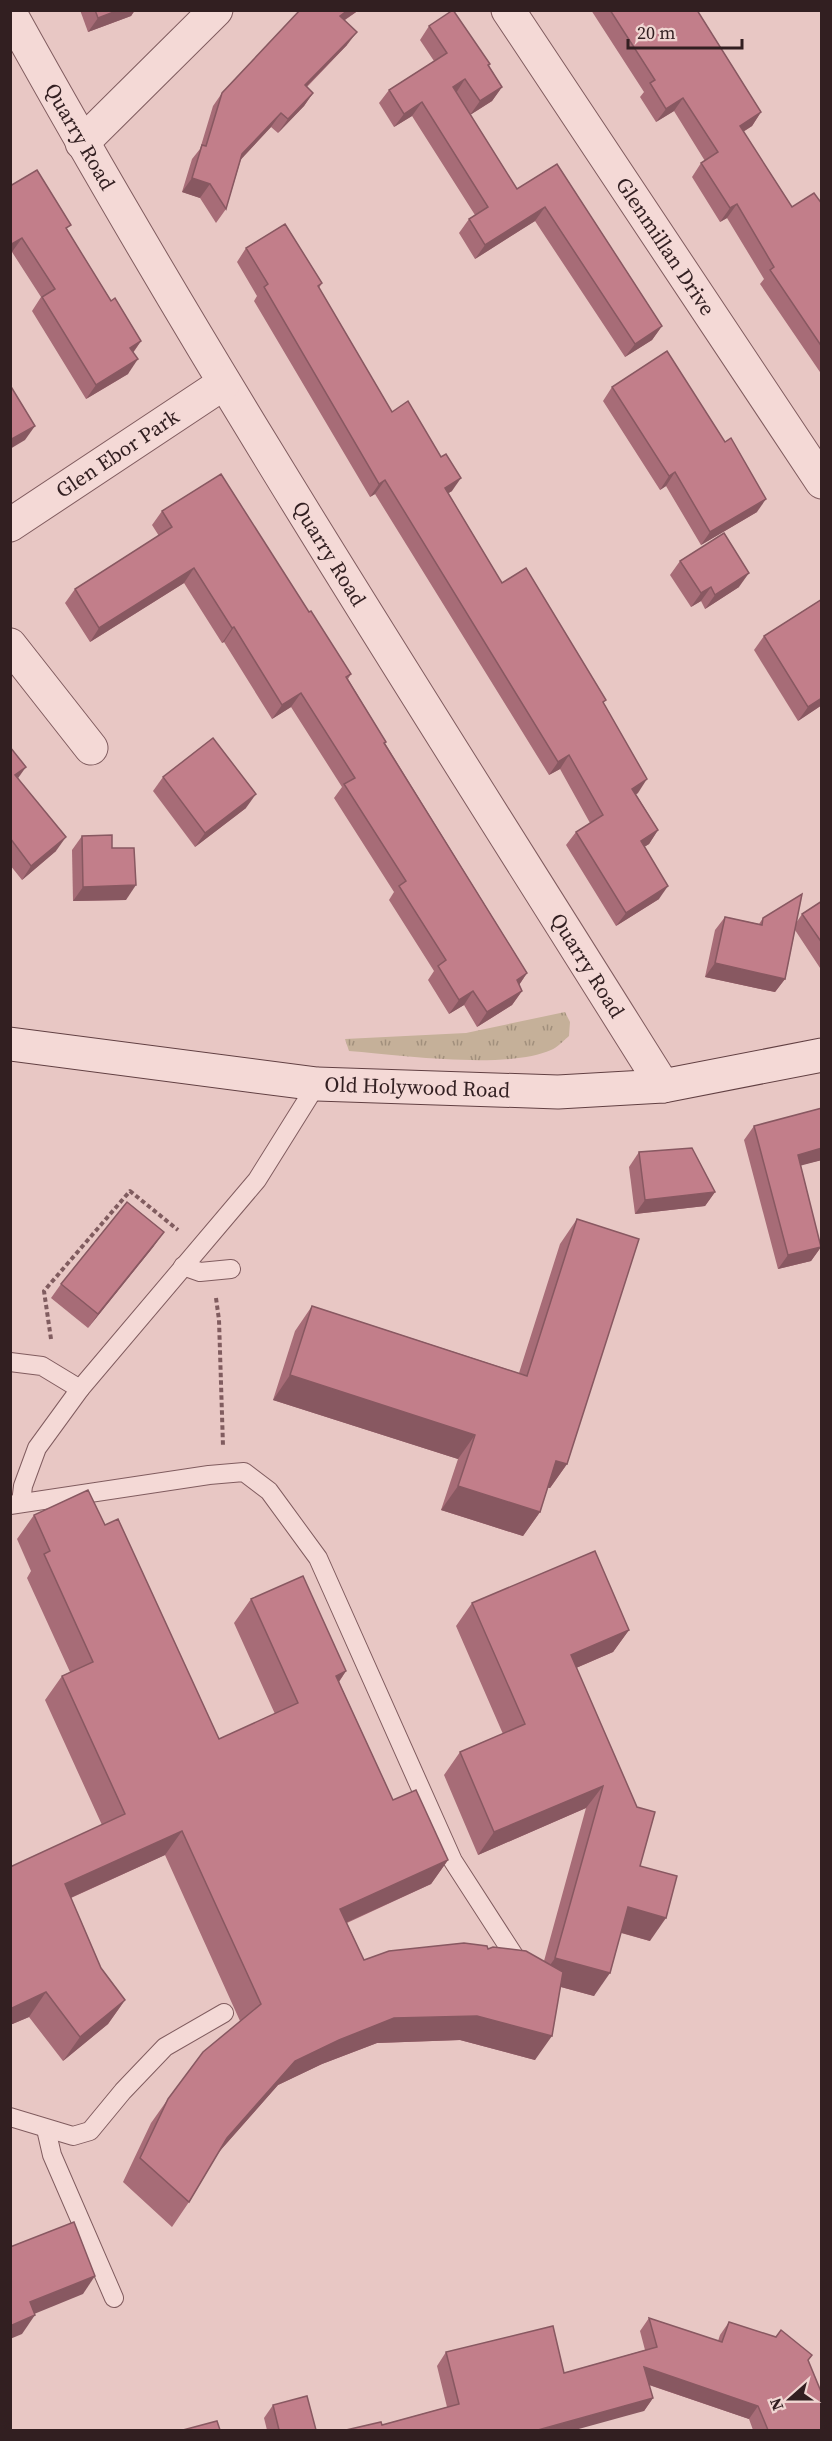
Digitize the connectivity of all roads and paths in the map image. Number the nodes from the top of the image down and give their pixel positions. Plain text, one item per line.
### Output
1 (216, 10) edge
2 (508, 10) edge
3 (10, 13) edge
4 (82, 143) junction
5 (224, 383) junction
6 (822, 482) edge
7 (10, 525) edge
8 (10, 645) edge
9 (91, 748) dead end
10 (10, 1044) edge
11 (822, 1055) edge
12 (316, 1084) junction
13 (663, 1086) junction
14 (199, 1248) junction
15 (183, 1266) junction
16 (231, 1269) dead end
17 (211, 1271) junction
18 (10, 1362) edge
19 (49, 1369) junction
20 (80, 1389) junction
21 (221, 1474) junction
22 (16, 1504) edge
23 (515, 1957) edge
24 (224, 2013) dead end
25 (10, 2117) edge
26 (46, 2129) junction
27 (114, 2298) dead end

1 - 4 street
2 - 6 street, Glenmillan Drive
3 - 4 street, Quarry Road
4 - 5 street, Quarry Road
5 - 7 street, Glen Ebor Park
5 - 13 street, Quarry Road
8 - 9 street
10 - 12 street, Old Holywood Road
11 - 13 street, Old Holywood Road
12 - 13 street, Old Holywood Road
12 - 14 lane
14 - 15 lane
14 - 19 path
15 - 17 lane
15 - 20 lane
16 - 17 lane
17 - 21 path
18 - 19 lane
19 - 20 lane
20 - 22 lane
21 - 22 lane
21 - 23 lane
24 - 26 lane
25 - 26 lane
26 - 27 lane

